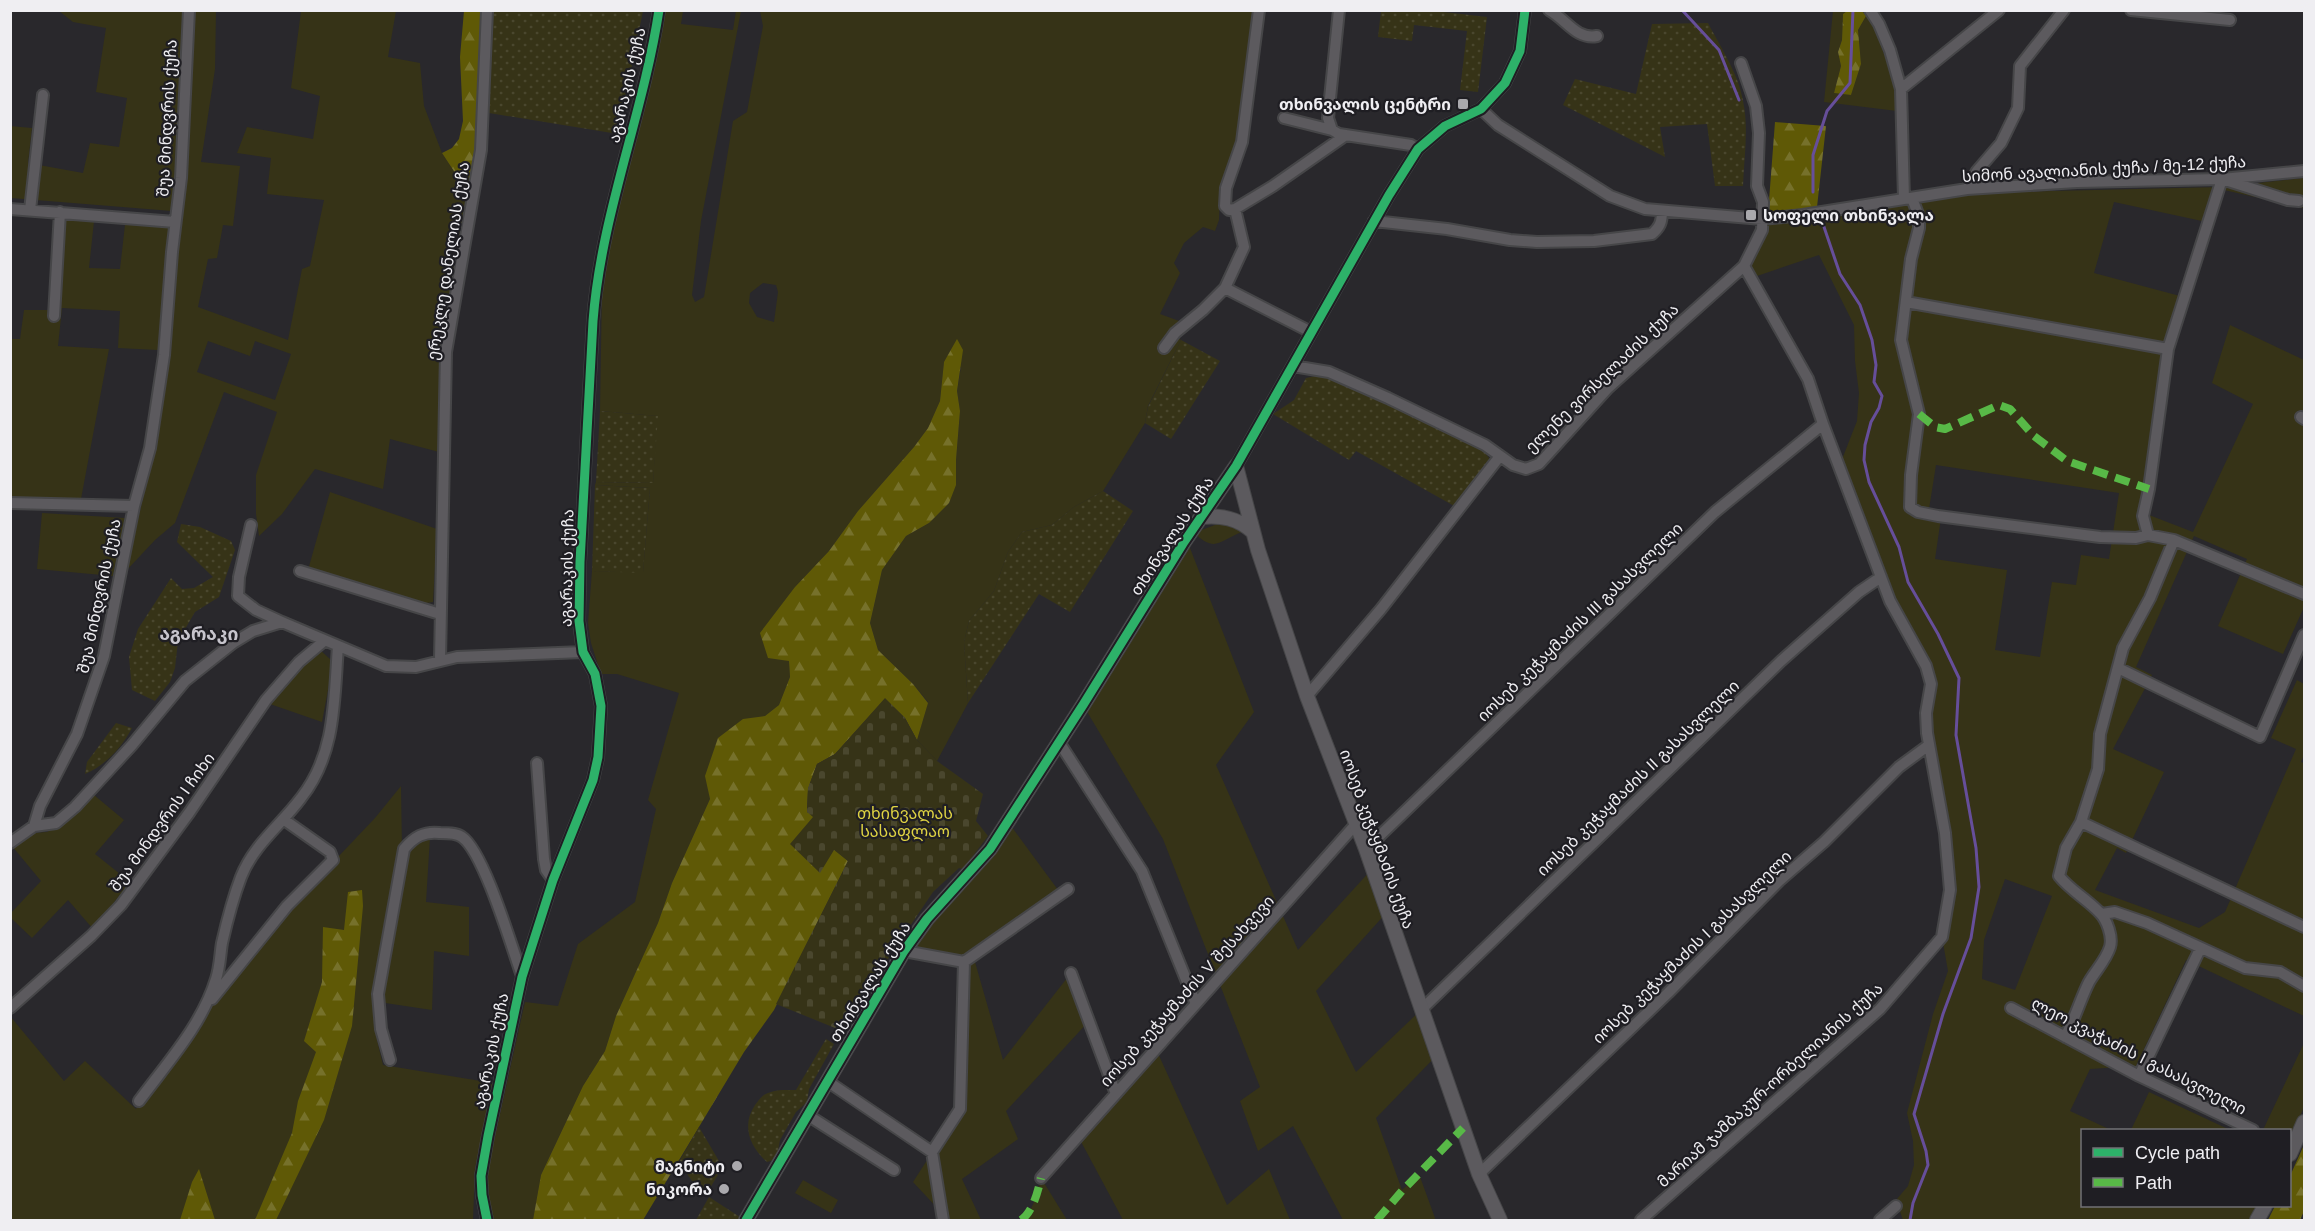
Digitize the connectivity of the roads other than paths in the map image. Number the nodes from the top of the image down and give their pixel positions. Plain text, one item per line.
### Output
1 (189, 10) edge
2 (487, 10) edge
3 (659, 10) edge
4 (1259, 10) edge
5 (1339, 10) edge
6 (1525, 10) edge
7 (1549, 10) edge
8 (1870, 10) edge
9 (1999, 10) edge
10 (2064, 10) edge
11 (2131, 10) edge
12 (2230, 20) dead end
13 (1597, 36) dead end
14 (1741, 63) dead end
15 (1901, 89) junction
16 (43, 95) dead end
17 (1481, 109) junction
18 (1284, 118) dead end
19 (1332, 130) junction
20 (1346, 135) junction
21 (1418, 149) junction
22 (2304, 171) edge
23 (2222, 179) junction
24 (1967, 189) junction
25 (1908, 198) junction
26 (2299, 201) dead end
27 (10, 209) edge
28 (1235, 209) junction
29 (30, 210) junction
30 (1662, 211) junction
31 (60, 212) junction
32 (1762, 219) junction
33 (175, 222) junction
34 (1374, 222) junction
35 (1744, 266) junction
36 (1226, 288) junction
37 (1906, 302) junction
38 (54, 316) dead end
39 (1311, 332) junction
40 (1164, 348) dead end
41 (2168, 349) junction
42 (1293, 366) junction
43 (1823, 424) junction
44 (1500, 456) junction
45 (1236, 466) junction
46 (10, 503) edge
47 (134, 506) junction
48 (1201, 517) junction
49 (251, 525) dead end
50 (1253, 532) junction
51 (2148, 535) junction
52 (2174, 540) junction
53 (300, 571) dead end
54 (1881, 577) junction
55 (2304, 594) edge
56 (440, 614) junction
57 (282, 622) junction
58 (2304, 635) edge
59 (324, 641) junction
60 (338, 646) junction
61 (583, 652) junction
62 (440, 660) junction
63 (2118, 668) junction
64 (1307, 696) junction
65 (1059, 742) junction
66 (1929, 745) junction
67 (537, 762) dead end
68 (283, 819) junction
69 (2080, 822) junction
70 (1356, 824) junction
71 (34, 826) junction
72 (10, 843) edge
73 (1365, 849) junction
74 (553, 880) junction
75 (1068, 889) dead end
76 (2102, 914) junction
77 (2304, 927) edge
78 (2200, 949) junction
79 (904, 951) junction
80 (964, 962) junction
81 (1071, 973) dead end
82 (522, 977) junction
83 (2304, 986) edge
84 (1196, 1004) junction
85 (206, 1006) junction
86 (10, 1008) edge
87 (1422, 1008) junction
88 (2011, 1008) dead end
89 (2064, 1037) junction
90 (390, 1060) dead end
91 (2139, 1076) junction
92 (827, 1081) junction
93 (1116, 1094) junction
94 (139, 1101) dead end
95 (809, 1116) junction
96 (2304, 1122) edge
97 (2249, 1129) edge
98 (2291, 1149) edge
99 (932, 1152) junction
100 (894, 1170) dead end
101 (1479, 1174) junction
102 (1041, 1178) dead end
103 (1896, 1206) dead end
104 (2265, 1207) edge
105 (487, 1221) edge
106 (746, 1221) edge
107 (943, 1221) edge
108 (1500, 1221) edge
109 (1641, 1221) edge
110 (1880, 1221) edge
111 (2258, 1221) edge

1 - 33 street, შუა მინდვრის ქუჩა
2 - 56 street, ერეკლე დანელიას ქუჩა
3 - 61 street, აგარაკის ქუჩა
4 - 28 street
5 - 19 street
6 - 17 street, თხინვალას ქუჩა
7 - 13 street
8 - 15 street
9 - 15 street
10 - 24 street
11 - 12 street
14 - 32 street
15 - 25 street
16 - 29 street
17 - 21 street, თხინვალას ქუჩა
17 - 30 street, სიმონ ავალიანის ქუჩა / მე-12 ქუჩა
18 - 19 street
19 - 20 street
20 - 21 street
20 - 28 street
21 - 34 street, თხინვალას ქუჩა
22 - 23 street, სიმონ ავალიანის ქუჩა / მე-12 ქუჩა
23 - 24 street, სიმონ ავალიანის ქუჩა / მე-12 ქუჩა
23 - 26 street
23 - 41 street
24 - 25 street, სიმონ ავალიანის ქუჩა / მე-12 ქუჩა
25 - 32 street, სიმონ ავალიანის ქუჩა / მე-12 ქუჩა
25 - 37 street
27 - 29 street
28 - 36 street
29 - 31 street
30 - 32 street, სიმონ ავალიანის ქუჩა / მე-12 ქუჩა
30 - 34 street
31 - 33 street
31 - 38 street
32 - 35 street, ელენე ვირსელაძის ქუჩა
33 - 47 street, შუა მინდვრის ქუჩა
34 - 39 street, თხინვალას ქუჩა
35 - 43 street, მარიამ ჯამბაკურ-ორბელიანის ქუჩა
35 - 44 street, ელენე ვირსელაძის ქუჩა
36 - 39 street
36 - 40 street
37 - 41 street
37 - 51 street
39 - 42 street, თხინვალას ქუჩა
41 - 51 street
42 - 44 street, ელენე ვირსელაძის ქუჩა
42 - 45 street, თხინვალას ქუჩა
43 - 54 street, მარიამ ჯამბაკურ-ორბელიანის ქუჩა
43 - 73 street, იოსებ კეჭაყმაძის III გასასვლელი
44 - 64 street
45 - 48 street, თხინვალას ქუჩა
45 - 50 street, იოსებ კეჭაყმაძის ქუჩა
46 - 47 street
47 - 71 street, შუა მინდვრის ქუჩა
48 - 50 street
48 - 65 street, თხინვალას ქუჩა
49 - 57 street
50 - 64 street, იოსებ კეჭაყმაძის ქუჩა
51 - 52 street
52 - 55 street
52 - 63 street
53 - 56 street
54 - 66 street, მარიამ ჯამბაკურ-ორბელიანის ქუჩა
54 - 87 street, იოსებ კეჭაყმაძის II გასასვლელი
56 - 62 street, ერეკლე დანელიას ქუჩა
57 - 59 street
57 - 71 street
58 - 63 street
59 - 60 street
59 - 86 street, შუა მინდვრის I ჩიხი
60 - 62 street
60 - 68 street
61 - 62 street
61 - 74 street, აგარაკის ქუჩა
63 - 69 street
64 - 70 street, იოსებ კეჭაყმაძის ქუჩა
65 - 79 street, თხინვალას ქუჩა
65 - 84 street
66 - 101 street, იოსებ კეჭაყმაძის I გასასვლელი
66 - 109 street, მარიამ ჯამბაკურ-ორბელიანის ქუჩა
67 - 74 street
68 - 85 street
68 - 85 street
69 - 76 street
69 - 77 street
70 - 73 street, იოსებ კეჭაყმაძის ქუჩა
70 - 84 street, იოსებ კეჭაყმაძის V შესახვევი
71 - 72 street
73 - 87 street, იოსებ კეჭაყმაძის ქუჩა
74 - 82 street, აგარაკის ქუჩა
75 - 80 street
76 - 78 street
76 - 89 street
78 - 83 street
78 - 91 street
79 - 80 street
79 - 92 street, თხინვალას ქუჩა
80 - 99 street
81 - 93 street
82 - 90 street
82 - 105 street, აგარაკის ქუჩა
84 - 93 street, იოსებ კეჭაყმაძის V შესახვევი
85 - 94 street
87 - 101 street, იოსებ კეჭაყმაძის ქუჩა
88 - 89 street, ლეო კვაჭაძის I გასასვლელი
89 - 91 street, ლეო კვაჭაძის I გასასვლელი
91 - 97 street, ლეო კვაჭაძის I გასასვლელი
92 - 95 street, თხინვალას ქუჩა
92 - 99 street
93 - 102 street, იოსებ კეჭაყმაძის V შესახვევი
95 - 100 street
95 - 106 street, თხინვალას ქუჩა
96 - 98 street
99 - 107 street
101 - 108 street, იოსებ კეჭაყმაძის ქუჩა
103 - 110 street
104 - 111 street

